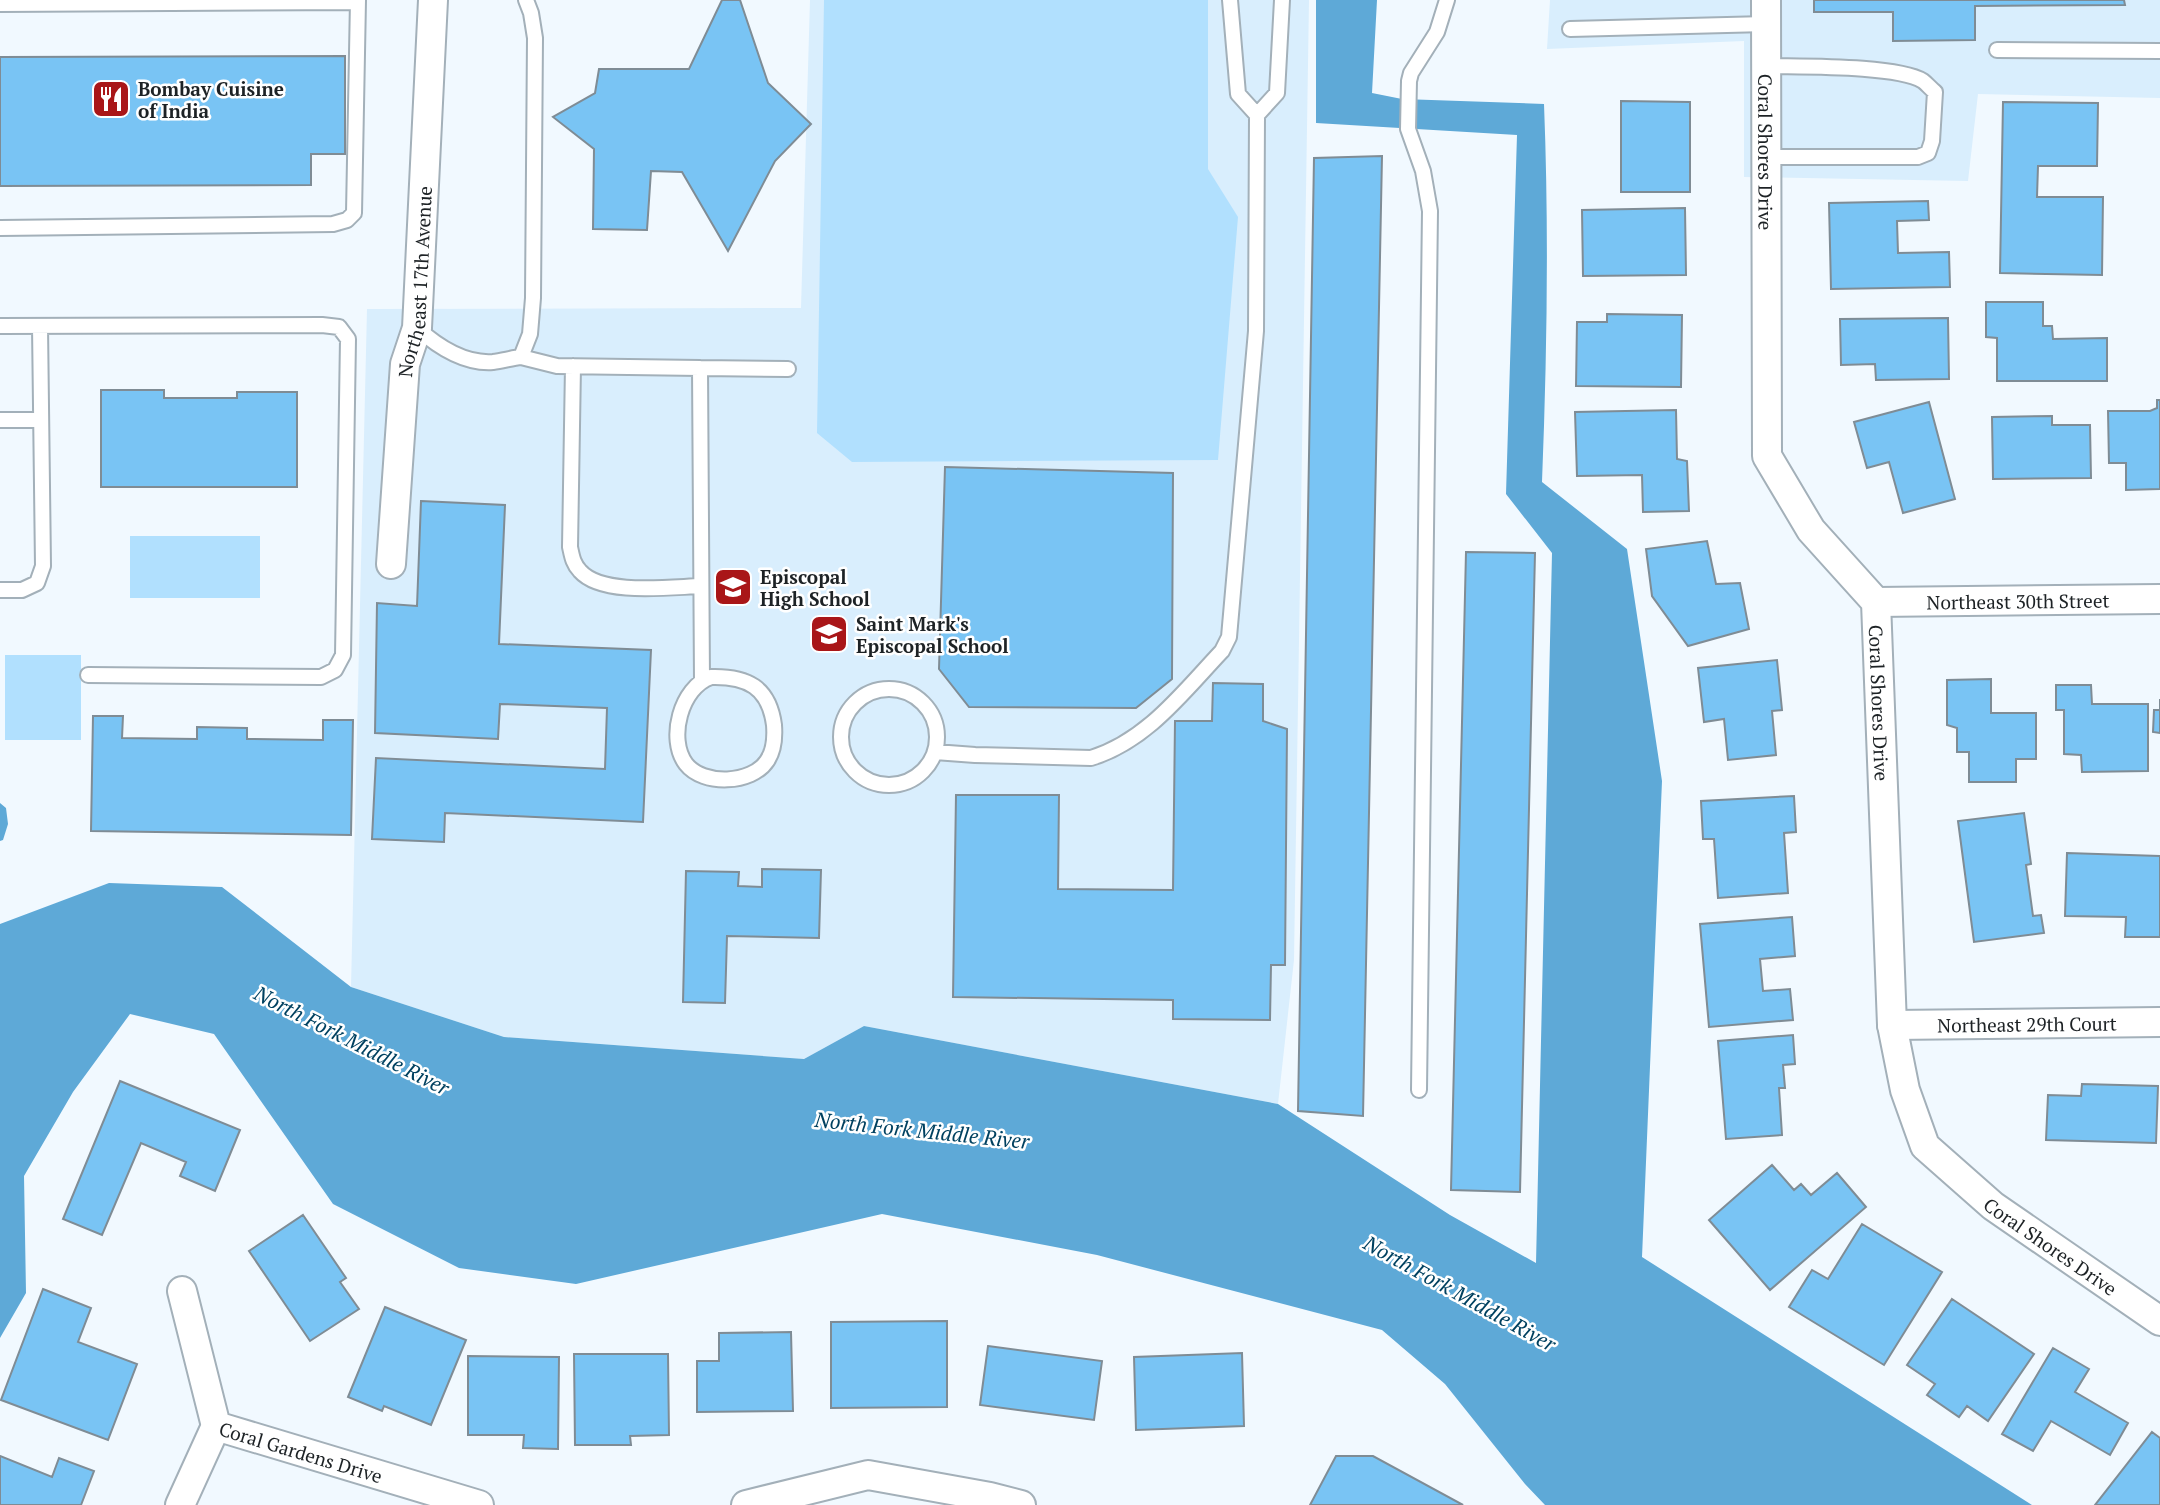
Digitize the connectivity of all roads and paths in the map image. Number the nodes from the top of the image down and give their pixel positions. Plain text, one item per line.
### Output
1 (433, 0) edge
2 (526, 0) edge
3 (1230, 0) edge
4 (1282, 0) edge
5 (1447, 0) edge
6 (358, 1) edge
7 (0, 4) edge
8 (1766, 12) edge
9 (1570, 29) dead end
10 (1997, 50) dead end
11 (2160, 51) edge
12 (1766, 66) junction
13 (1257, 115) junction
14 (1766, 157) junction
15 (0, 228) edge
16 (0, 327) edge
17 (40, 327) junction
18 (417, 328) junction
19 (521, 357) junction
20 (573, 366) junction
21 (700, 368) junction
22 (788, 369) dead end
23 (0, 420) edge
24 (41, 421) junction
25 (391, 564) dead end
26 (701, 586) junction
27 (0, 590) edge
28 (2160, 599) edge
29 (1876, 601) junction
30 (88, 675) dead end
31 (702, 680) junction
32 (935, 752) junction
33 (2160, 1022) edge
34 (1892, 1025) junction
35 (1419, 1090) dead end
36 (182, 1291) dead end
37 (2160, 1321) edge
38 (216, 1426) junction
39 (988, 1501) edge
40 (180, 1505) edge
41 (479, 1505) edge
42 (746, 1505) edge
43 (1021, 1505) edge

1 - 18 street, Northeast 17th Avenue
2 - 19 lane
3 - 13 lane
4 - 13 lane
5 - 35 lane
6 - 7 lane
6 - 15 lane
8 - 9 lane
8 - 12 street, Coral Shores Drive
10 - 11 lane
12 - 14 street, Coral Shores Drive
12 - 14 lane
13 - 32 lane
14 - 29 street, Coral Shores Drive
16 - 17 lane
17 - 24 lane
17 - 30 lane
18 - 19 lane
18 - 25 street, Northeast 17th Avenue
19 - 20 lane
20 - 21 lane
20 - 26 lane
21 - 22 lane
21 - 26 lane
23 - 24 lane
24 - 27 lane
26 - 31 lane
28 - 29 street, Northeast 30th Street
29 - 34 street, Coral Shores Drive
31 - 31 lane
32 - 32 lane
33 - 34 street, Northeast 29th Court
34 - 37 street, Coral Shores Drive
36 - 38 street, Coral Gardens Drive
38 - 40 street
38 - 41 street, Coral Gardens Drive
39 - 42 street
39 - 43 street

